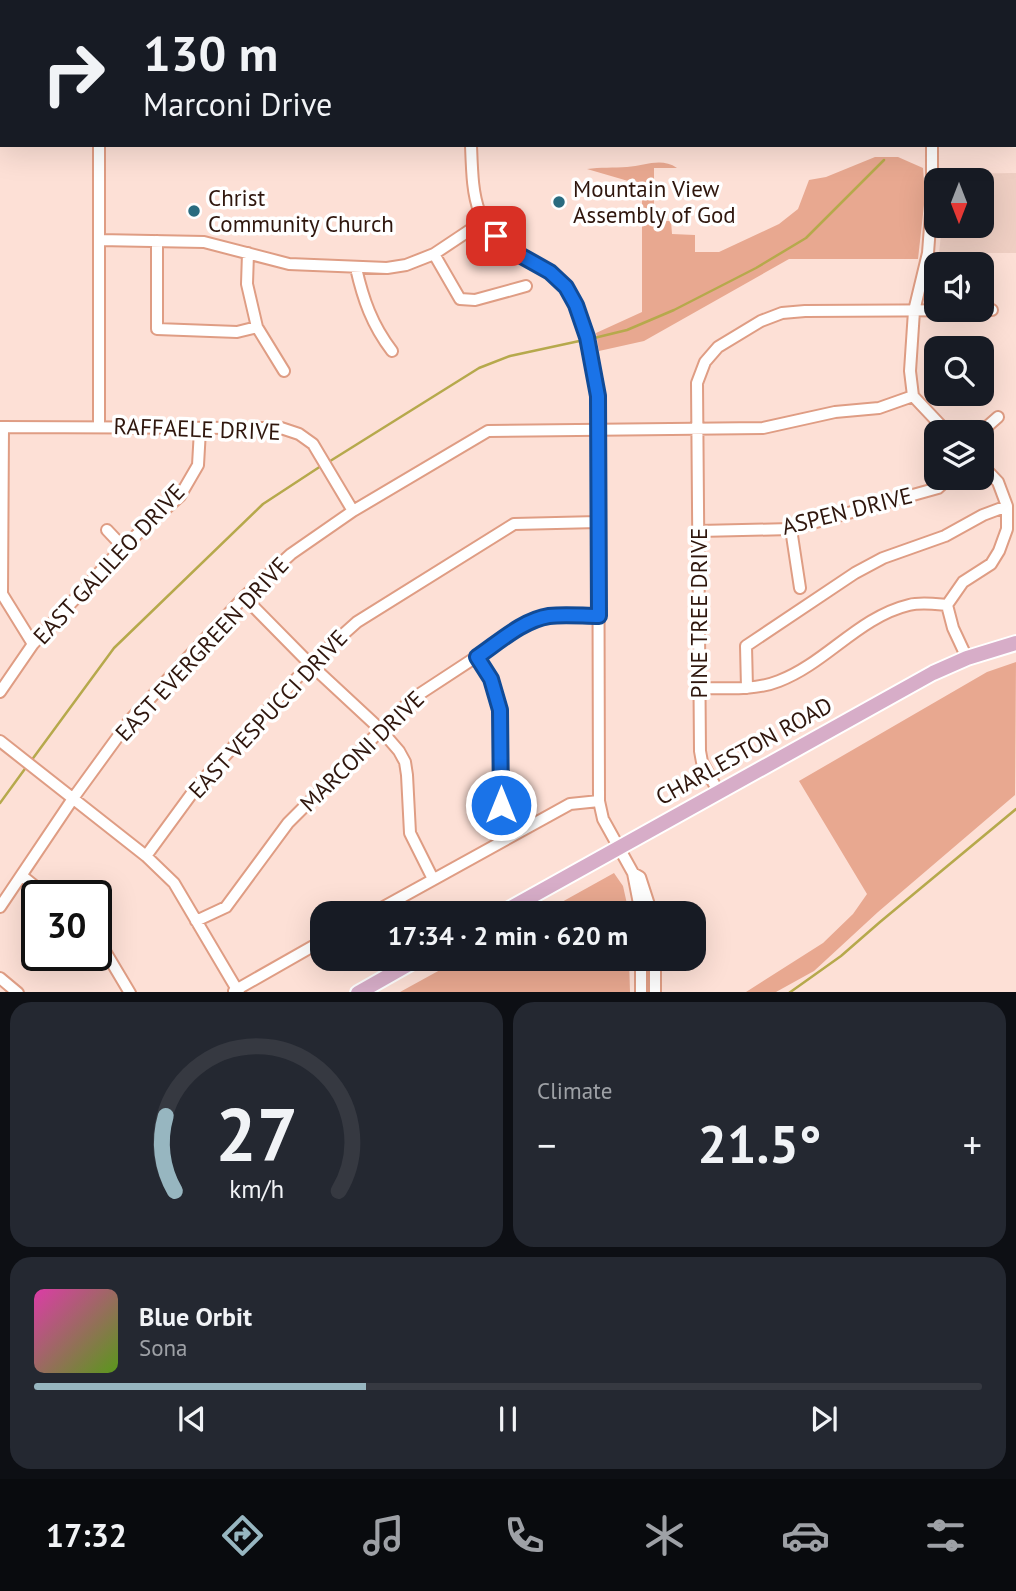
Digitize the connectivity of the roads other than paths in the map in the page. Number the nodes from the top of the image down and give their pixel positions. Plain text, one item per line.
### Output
1 (99, 147) edge
2 (471, 147) edge
3 (932, 147) edge
4 (482, 222) junction
5 (99, 240) junction
6 (157, 241) junction
7 (248, 253) junction
8 (434, 254) junction
9 (356, 268) junction
10 (526, 286) dead end
11 (914, 311) junction
12 (924, 311) edge
13 (257, 327) junction
14 (157, 329) junction
15 (158, 344) dead end
16 (392, 351) dead end
17 (284, 371) dead end
18 (913, 396) junction
19 (998, 417) dead end
20 (936, 420) edge
21 (994, 421) edge
22 (99, 426) junction
23 (2, 427) edge
24 (200, 429) junction
25 (598, 429) junction
26 (697, 429) junction
27 (994, 478) edge
28 (931, 490) edge
29 (1006, 506) junction
30 (353, 511) junction
31 (598, 522) junction
32 (791, 529) junction
33 (107, 530) dead end
34 (699, 531) junction
35 (123, 547) junction
36 (800, 588) dead end
37 (1, 594) edge
38 (244, 597) junction
39 (947, 605) junction
40 (599, 616) junction
41 (1016, 643) edge
42 (33, 644) junction
43 (477, 657) junction
44 (967, 658) junction
45 (310, 664) junction
46 (698, 688) junction
47 (747, 688) junction
48 (0, 692) edge
49 (380, 729) junction
50 (0, 741) edge
51 (718, 791) junction
52 (74, 797) junction
53 (599, 801) junction
54 (515, 834) junction
55 (619, 847) junction
56 (146, 856) junction
57 (633, 873) junction
58 (22, 876) junction
59 (433, 879) junction
60 (27, 880) edge
61 (394, 901) edge
62 (523, 901) edge
63 (639, 901) edge
64 (648, 901) edge
65 (0, 907) edge
66 (197, 921) junction
67 (310, 949) edge
68 (112, 962) edge
69 (396, 971) edge
70 (641, 971) edge
71 (655, 971) edge
72 (0, 978) edge
73 (236, 991) edge
74 (18, 992) edge
75 (130, 992) edge
76 (358, 992) edge
77 (641, 992) edge
78 (655, 992) edge

1 - 5 street
2 - 4 street
3 - 11 street
4 - 8 street
4 - 25 street
5 - 6 street
5 - 22 street
6 - 7 street
6 - 14 street
7 - 9 street
7 - 13 street
8 - 9 street
8 - 10 street
9 - 16 street
11 - 12 street
11 - 18 street
11 - 26 street, PINE TREE DRIVE
13 - 14 street
13 - 17 street
14 - 15 street
18 - 20 street
18 - 26 street, EAST EVERGREEN DRIVE
19 - 21 street
22 - 23 street, RAFFAELE DRIVE
22 - 24 street, RAFFAELE DRIVE
23 - 37 street
24 - 30 street, RAFFAELE DRIVE
24 - 35 street, EAST GALILEO DRIVE
25 - 26 street, EAST EVERGREEN DRIVE
25 - 30 street, EAST EVERGREEN DRIVE
25 - 31 street
26 - 34 street, PINE TREE DRIVE
27 - 29 street
28 - 32 street, ASPEN DRIVE
29 - 39 street
29 - 47 street
30 - 38 street, EAST EVERGREEN DRIVE
31 - 40 street
31 - 45 street, EAST VESPUCCI DRIVE
32 - 34 street, ASPEN DRIVE
32 - 36 street
33 - 35 street
34 - 46 street, PINE TREE DRIVE
35 - 42 street, EAST GALILEO DRIVE
37 - 42 street
38 - 45 street
38 - 52 street, EAST EVERGREEN DRIVE
39 - 44 street
39 - 47 street
40 - 43 street, MARCONI DRIVE
40 - 53 street
41 - 44 main road, CHARLESTON ROAD
42 - 48 street, EAST GALILEO DRIVE
43 - 49 street, MARCONI DRIVE
43 - 54 street
44 - 51 main road, CHARLESTON ROAD
45 - 49 street
45 - 56 street, EAST VESPUCCI DRIVE
46 - 47 street
46 - 51 street, PINE TREE DRIVE
49 - 59 street
49 - 66 street, MARCONI DRIVE
50 - 52 street
51 - 55 main road, CHARLESTON ROAD
52 - 56 street
52 - 58 street, EAST EVERGREEN DRIVE
53 - 54 street
53 - 55 street
54 - 59 street
55 - 57 street
55 - 62 main road, CHARLESTON ROAD
56 - 66 street
57 - 63 street
57 - 64 street
58 - 60 street
58 - 65 street, EAST EVERGREEN DRIVE
59 - 61 street
66 - 73 street
67 - 73 street
68 - 75 street
69 - 76 main road
70 - 77 street
71 - 78 street
72 - 74 street

